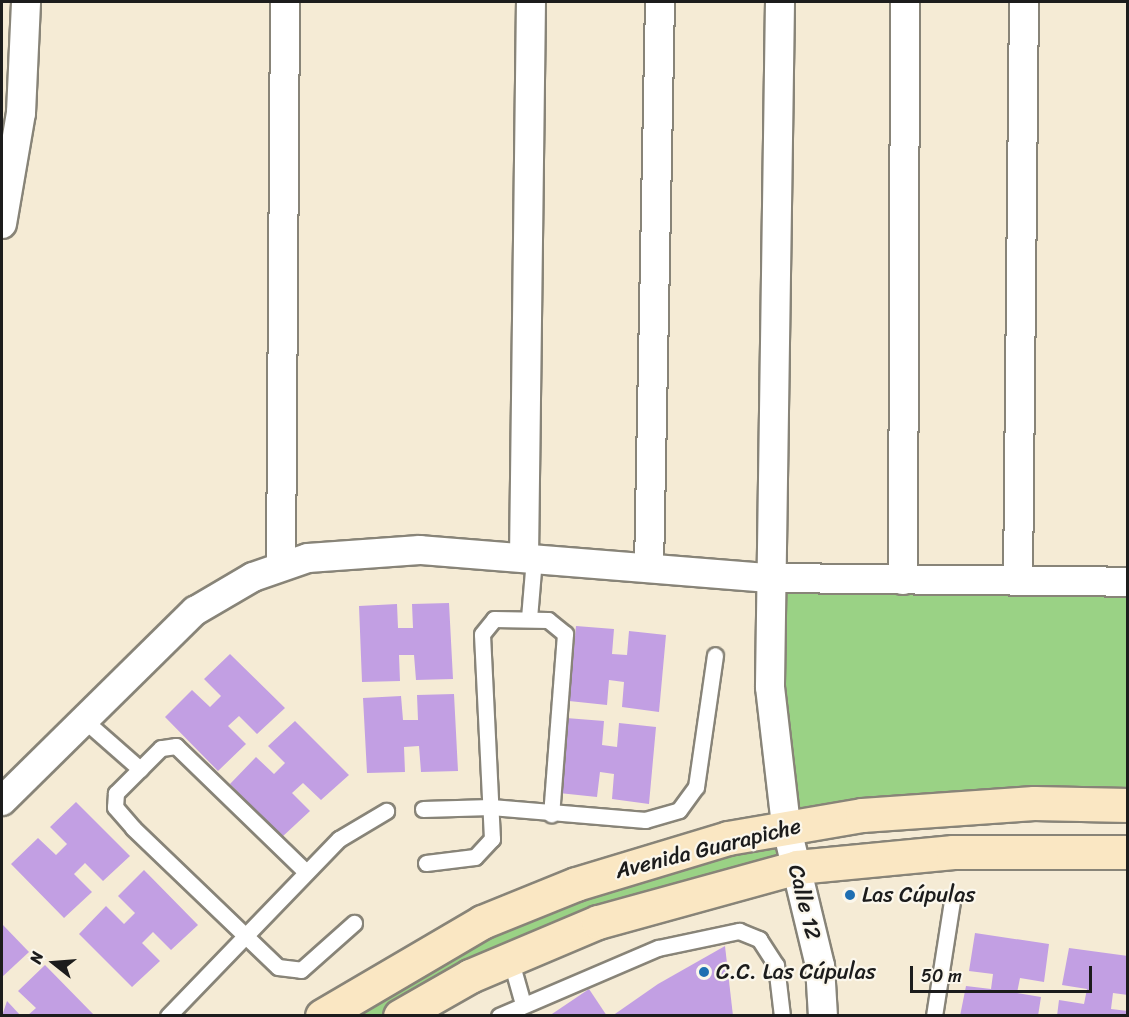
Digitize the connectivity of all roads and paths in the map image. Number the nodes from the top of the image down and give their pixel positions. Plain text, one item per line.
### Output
1 (26, 2) edge
2 (285, 2) edge
3 (531, 2) edge
4 (660, 2) edge
5 (780, 2) edge
6 (905, 2) edge
7 (1024, 2) edge
8 (2, 224) edge
9 (529, 558) junction
10 (281, 566) junction
11 (650, 568) junction
12 (771, 578) junction
13 (903, 580) junction
14 (1018, 581) junction
15 (1128, 582) edge
16 (529, 618) junction
17 (715, 655) dead end
18 (83, 719) junction
19 (140, 769) junction
20 (2, 801) edge
21 (1128, 805) edge
22 (491, 807) junction
23 (423, 809) dead end
24 (386, 811) dead end
25 (551, 814) junction
26 (786, 825) junction
27 (1128, 852) edge
28 (426, 863) dead end
29 (797, 867) junction
30 (306, 872) junction
31 (952, 901) dead end
32 (354, 923) dead end
33 (245, 939) junction
34 (510, 958) junction
35 (523, 1004) junction
36 (168, 1016) edge
37 (322, 1016) edge
38 (400, 1016) edge
39 (499, 1016) edge
40 (782, 1016) edge
41 (823, 1016) edge
42 (934, 1016) edge

1 - 8 street
2 - 10 street
3 - 9 street
4 - 11 street
5 - 12 street, Calle 12
6 - 13 street
7 - 14 street
9 - 10 street
9 - 11 street
9 - 16 lane
10 - 18 street
11 - 12 street
12 - 13 street
12 - 26 street, Calle 12
13 - 14 street
14 - 15 street
16 - 22 lane
16 - 25 lane
17 - 25 lane
18 - 19 lane
18 - 20 street
19 - 30 lane
19 - 33 lane
21 - 26 street, Avenida Guarapiche
22 - 23 lane
22 - 25 lane
22 - 28 lane
24 - 30 lane
26 - 29 street, Calle 12
26 - 37 street, Avenida Guarapiche
27 - 29 street, Avenida Guarapiche
29 - 34 street, Avenida Guarapiche
29 - 41 street, Calle 12
30 - 33 lane
31 - 42 lane
32 - 33 lane
33 - 36 lane
34 - 35 lane
34 - 38 street, Avenida Guarapiche
35 - 39 lane
35 - 40 lane

